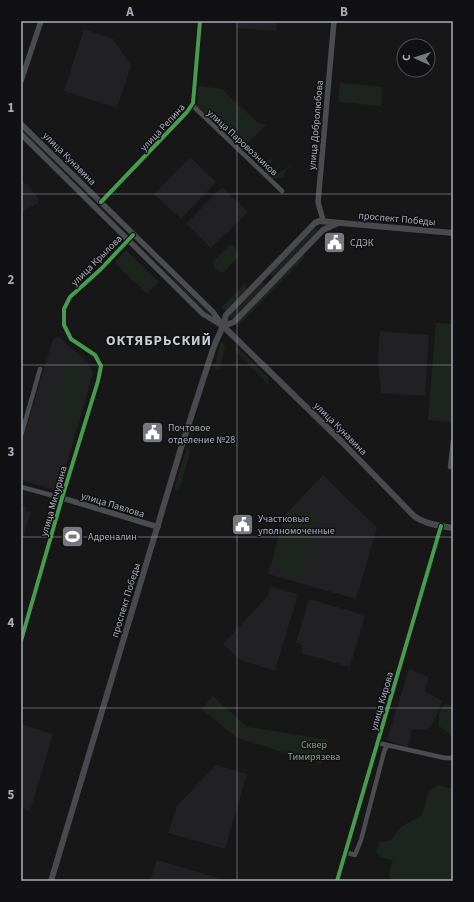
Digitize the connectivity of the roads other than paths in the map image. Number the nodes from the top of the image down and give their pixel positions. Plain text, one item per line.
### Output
1 (41, 21) edge
2 (200, 21) edge
3 (334, 21) edge
4 (22, 78) edge
5 (192, 105) junction
6 (21, 124) edge
7 (21, 134) edge
8 (282, 191) dead end
9 (101, 202) junction
10 (318, 202) junction
11 (323, 220) junction
12 (314, 223) junction
13 (340, 223) junction
14 (323, 230) junction
15 (453, 233) edge
16 (133, 235) junction
17 (128, 240) junction
18 (264, 275) junction
19 (272, 282) junction
20 (223, 326) junction
21 (101, 366) joint
22 (40, 369) dead end
23 (21, 436) edge
24 (453, 441) edge
25 (450, 467) dead end
26 (21, 487) edge
27 (62, 498) junction
28 (441, 526) junction
29 (158, 527) junction
30 (453, 528) edge
31 (22, 634) edge
32 (21, 641) edge
33 (378, 742) junction
34 (387, 745) junction
35 (453, 758) edge
36 (345, 852) junction
37 (50, 881) edge
38 (337, 881) edge

1 - 4 street
2 - 5 street, улица Репина
3 - 10 street, улица Добролюбова
5 - 8 street, улица Паровозников
5 - 9 street, улица Репина
6 - 9 street, улица Кунавина
7 - 17 street, улица Кунавина
9 - 16 street, улица Кунавина
10 - 11 street, улица Добролюбова
10 - 12 street
11 - 12 main road, проспект Победы
11 - 13 main road, проспект Победы
11 - 14 main road, улица Добролюбова
12 - 18 main road, проспект Победы
13 - 14 main road, проспект Победы
13 - 15 main road, проспект Победы
14 - 19 main road, проспект Победы
16 - 17 street, улица Крылова
16 - 20 street, улица Кунавина
17 - 20 street, улица Кунавина
17 - 21 street, улица Крылова
18 - 19 street
18 - 20 main road, проспект Победы
19 - 20 main road, проспект Победы
20 - 28 main road, улица Кунавина
20 - 29 main road, проспект Победы
21 - 27 street, улица Мичурина
22 - 23 street
24 - 25 street
26 - 27 street
27 - 29 street, улица Павлова
27 - 31 street, улица Мичурина
28 - 30 main road, улица Кунавина
28 - 33 street, улица Кирова
29 - 37 main road, проспект Победы
31 - 32 street, улица Мичурина
33 - 34 street
33 - 36 street, улица Кирова
34 - 35 street
34 - 36 street
36 - 38 street, улица Кирова

